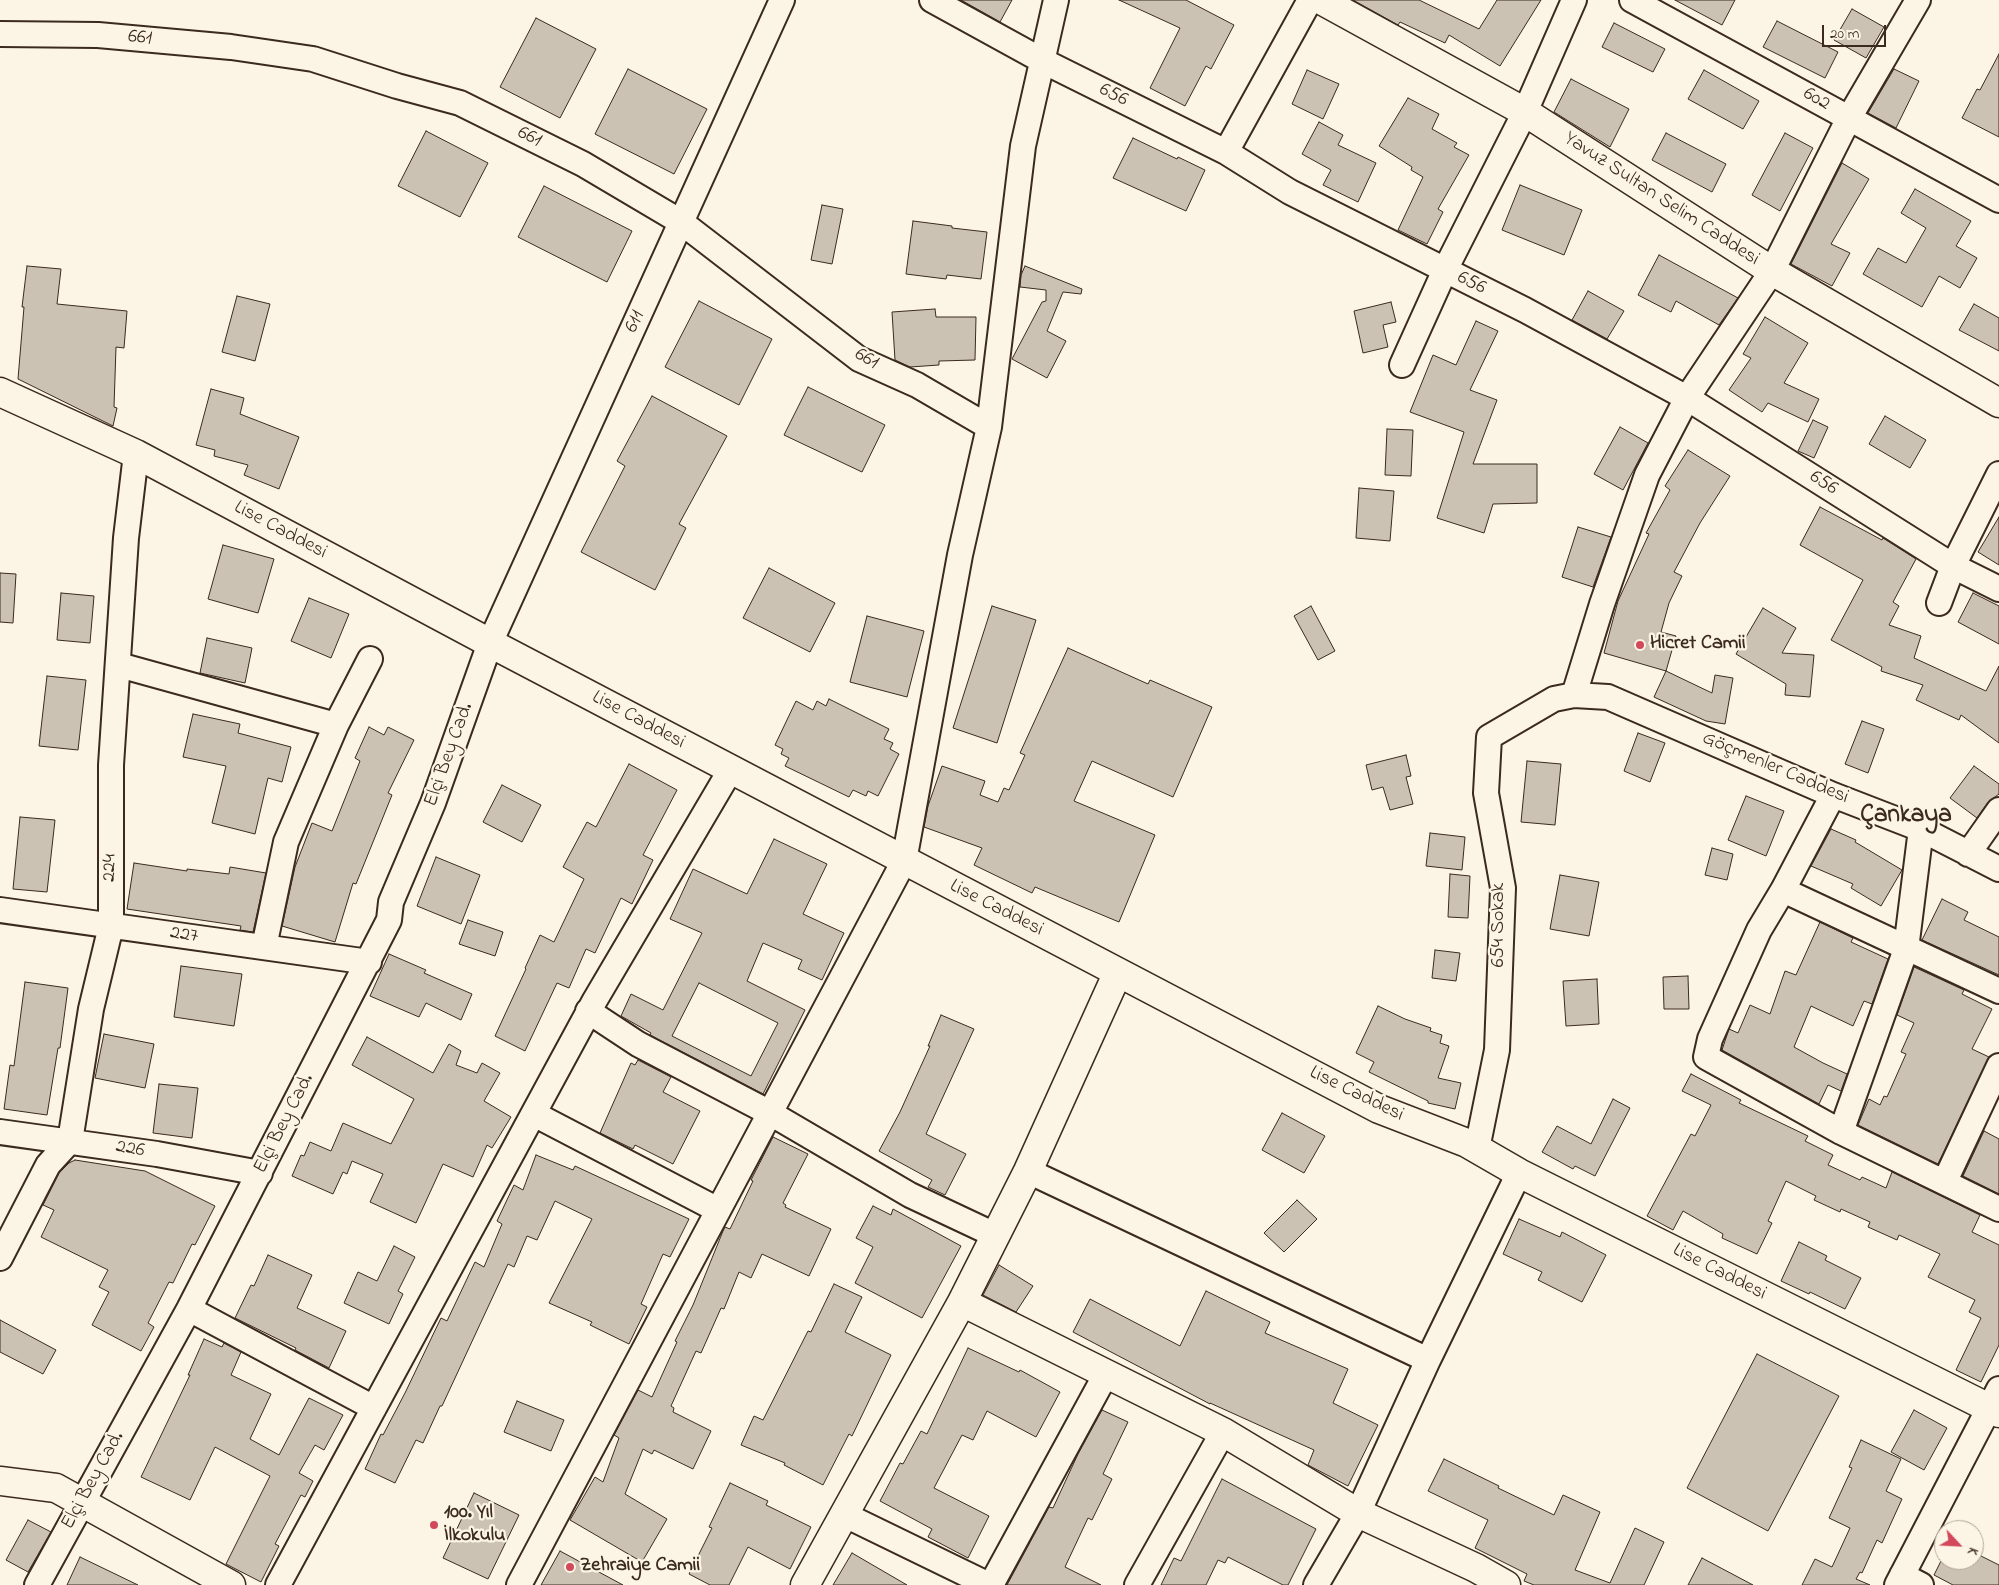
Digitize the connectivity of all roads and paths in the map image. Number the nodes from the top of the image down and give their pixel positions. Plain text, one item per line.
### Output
1 (782, 0) edge
2 (932, 0) edge
3 (1056, 0) edge
4 (1310, 0) edge
5 (1322, 0) edge
6 (1574, 0) edge
7 (1632, 0) edge
8 (1918, 0) edge
9 (0, 34) edge
10 (1042, 61) junction
11 (1525, 112) junction
12 (1849, 118) junction
13 (1226, 152) junction
14 (1999, 200) edge
15 (681, 222) junction
16 (1445, 270) junction
17 (1772, 271) junction
18 (1402, 365) dead end
19 (0, 392) edge
20 (1687, 398) junction
21 (1999, 403) edge
22 (989, 427) junction
23 (136, 454) junction
24 (1999, 474) edge
25 (1953, 566) junction
26 (1999, 589) edge
27 (1939, 603) dead end
28 (490, 644) junction
29 (370, 658) dead end
30 (118, 665) junction
31 (1574, 695) junction
32 (336, 725) junction
33 (731, 769) junction
34 (1833, 795) junction
35 (1999, 810) edge
36 (1921, 829) junction
37 (1968, 854) junction
38 (904, 861) junction
39 (1999, 869) edge
40 (1783, 890) junction
41 (0, 910) edge
42 (111, 926) junction
43 (264, 947) junction
44 (1906, 949) junction
45 (369, 962) junction
46 (1118, 972) junction
47 (1999, 991) edge
48 (588, 1012) junction
49 (1999, 1066) edge
50 (770, 1113) junction
51 (534, 1114) junction
52 (0, 1132) edge
53 (1841, 1132) junction
54 (70, 1140) junction
55 (1477, 1149) junction
56 (1028, 1171) junction
57 (260, 1173) junction
58 (1519, 1173) junction
59 (1944, 1182) junction
60 (1999, 1209) edge
61 (718, 1210) junction
62 (995, 1235) junction
63 (0, 1258) edge
64 (962, 1302) junction
65 (189, 1309) junction
66 (1428, 1360) junction
67 (1106, 1374) junction
68 (1996, 1403) edge
69 (374, 1408) junction
70 (1223, 1432) junction
71 (0, 1482) edge
72 (83, 1502) junction
73 (1358, 1513) junction
74 (845, 1515) junction
75 (1471, 1576) edge
76 (1907, 1582) edge
77 (37, 1585) edge
78 (231, 1585) edge
79 (278, 1585) edge
80 (519, 1585) edge
81 (805, 1585) edge
82 (990, 1585) edge
83 (1137, 1585) edge
84 (1316, 1585) edge
85 (1506, 1585) edge

1 - 15 street, 611
2 - 10 street, 656
3 - 10 street
4 - 13 street
5 - 11 street, Yavuz Sultan Selim Caddesi
6 - 11 street
7 - 12 street, 602
8 - 12 street
9 - 15 street, 661
10 - 13 street, 656
10 - 22 street
11 - 16 street
11 - 17 street, Yavuz Sultan Selim Caddesi
12 - 14 street, 602
12 - 17 street
13 - 16 street, 656
15 - 22 street, 661
15 - 28 street, 611
16 - 18 street
16 - 20 street, 656
17 - 20 street
17 - 21 street, Yavuz Sultan Selim Caddesi
19 - 23 street, Lise Caddesi
20 - 25 street, 656
20 - 31 street
22 - 38 street
23 - 28 street, Lise Caddesi
23 - 30 street, 224
24 - 25 street
25 - 26 street, 656
25 - 27 street
28 - 33 street, Lise Caddesi
28 - 45 street, Elçi Bey Cad.
29 - 32 street
30 - 32 street
30 - 42 street, 224
31 - 34 street, Göçmenler Caddesi
31 - 55 street, 654 Sokak
32 - 43 street
33 - 38 street, Lise Caddesi
33 - 48 street
34 - 36 street, Göçmenler Caddesi
34 - 40 street
35 - 37 street
36 - 37 street, Göçmenler Caddesi
36 - 44 street
37 - 39 street, Göçmenler Caddesi
38 - 46 street, Lise Caddesi
38 - 50 street
40 - 44 street
40 - 53 street
41 - 42 street, 227
42 - 43 street, 227
42 - 54 street, 224
43 - 45 street, 227
44 - 47 street
44 - 53 street
45 - 57 street, Elçi Bey Cad.
46 - 55 street, Lise Caddesi
46 - 56 street
48 - 50 street
48 - 51 street
49 - 59 street
50 - 61 street
50 - 62 street
51 - 61 street
51 - 69 street
52 - 54 street, 226
53 - 59 street
54 - 57 street, 226
54 - 63 street
55 - 58 street, Lise Caddesi
56 - 62 street
56 - 66 street
57 - 65 street, Elçi Bey Cad.
58 - 66 street
58 - 68 street, Lise Caddesi
59 - 60 street
61 - 80 street
62 - 64 street
64 - 67 street
64 - 74 street
65 - 69 street
65 - 72 street, Elçi Bey Cad.
66 - 73 street
67 - 70 street
67 - 82 street
68 - 76 street
69 - 79 street
70 - 73 street
70 - 83 street
71 - 72 street
72 - 77 street, Elçi Bey Cad.
72 - 78 street
73 - 75 street
73 - 84 street
74 - 81 street
74 - 82 street
75 - 85 street

